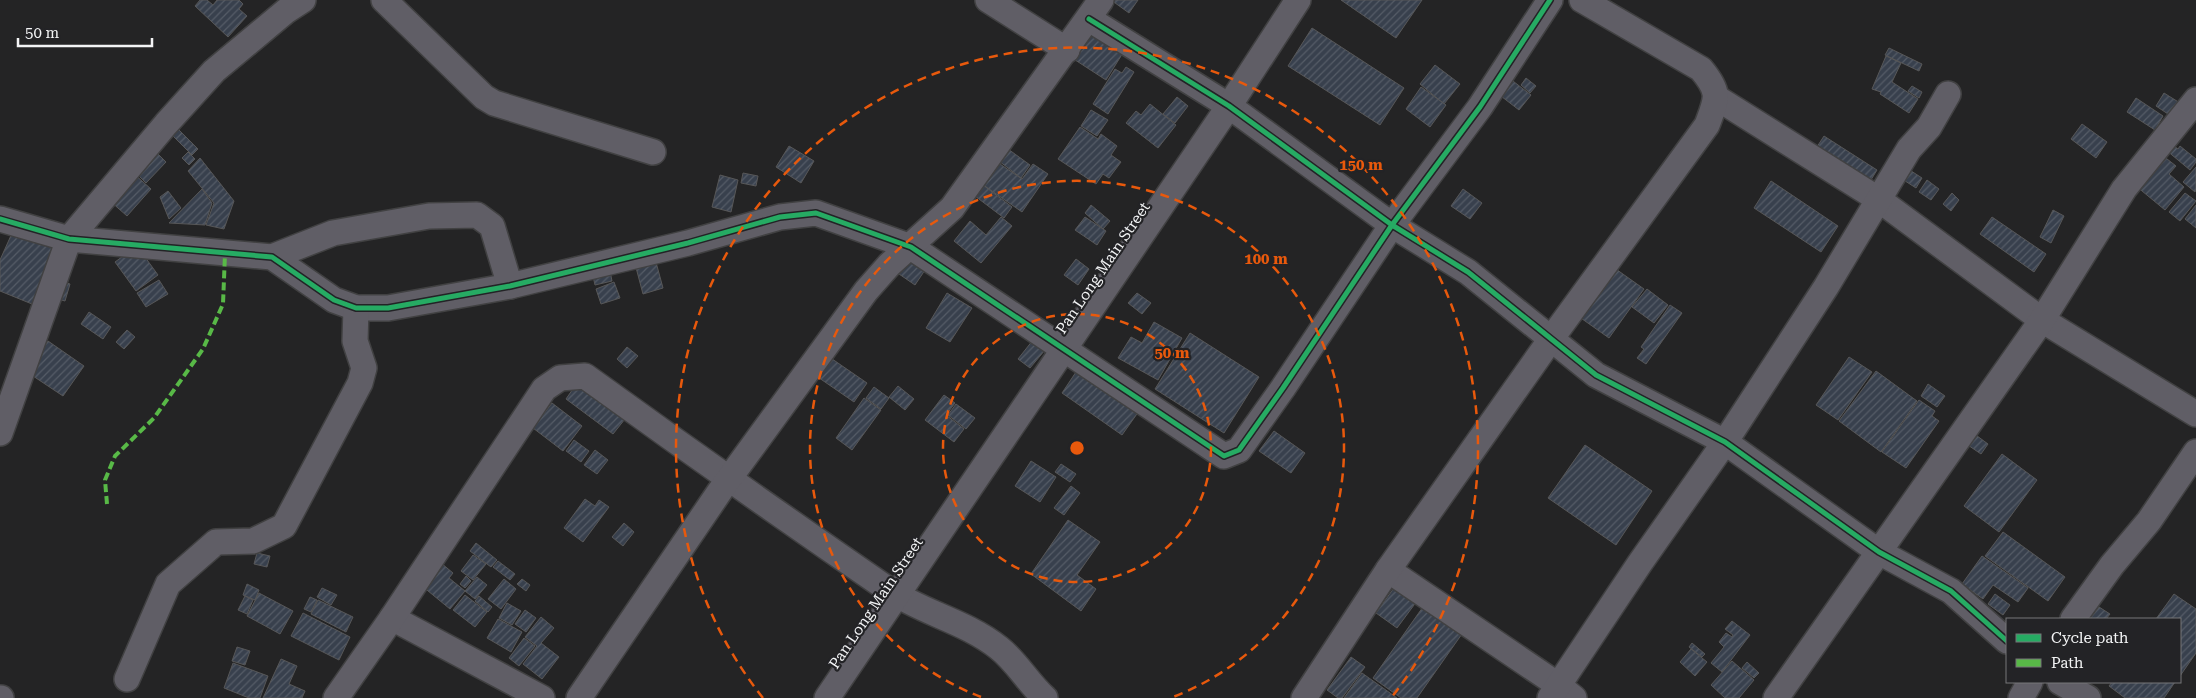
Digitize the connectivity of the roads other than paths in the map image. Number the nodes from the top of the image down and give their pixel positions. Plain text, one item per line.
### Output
1 (303, 0) edge
2 (384, 0) edge
3 (988, 0) edge
4 (1298, 0) edge
5 (1550, 0) edge
6 (1582, 0) edge
7 (1095, 9) edge
8 (1067, 50) junction
9 (1948, 94) dead end
10 (1716, 98) junction
11 (2196, 100) edge
12 (1229, 106) junction
13 (653, 152) dead end
14 (1878, 199) junction
15 (0, 218) edge
16 (1392, 225) junction
17 (69, 239) junction
18 (911, 247) junction
19 (272, 257) junction
20 (510, 286) junction
21 (356, 308) junction
22 (2042, 320) junction
23 (1551, 339) junction
24 (1063, 349) junction
25 (2196, 414) edge
26 (0, 433) edge
27 (1725, 442) junction
28 (2196, 452) edge
29 (728, 479) junction
30 (1879, 552) junction
31 (1388, 570) junction
32 (896, 595) junction
33 (392, 618) junction
34 (2074, 618) edge
35 (2006, 640) edge
36 (127, 679) dead end
37 (2029, 683) edge
38 (2062, 683) edge
39 (1561, 694) edge
40 (336, 698) edge
41 (542, 698) edge
42 (579, 698) edge
43 (827, 698) edge
44 (1045, 698) edge
45 (1304, 698) edge
46 (1776, 698) edge
47 (2021, 698) edge
48 (2088, 698) edge

1 - 17 street
2 - 13 street
3 - 8 street
4 - 12 street, Pan Long Main Street
5 - 16 street
6 - 10 street
7 - 8 street
7 - 12 street
8 - 18 street
9 - 14 street
10 - 14 street
10 - 23 street
11 - 22 street
12 - 16 street
12 - 24 street, Pan Long Main Street
14 - 22 street
14 - 27 street
15 - 17 street
16 - 23 street
16 - 24 street
17 - 19 street
17 - 26 street
18 - 20 street
18 - 24 street
18 - 29 street
19 - 20 street
19 - 21 street
20 - 21 street
21 - 36 street
22 - 25 street
22 - 30 street
23 - 27 street
23 - 31 street
24 - 32 street, Pan Long Main Street
27 - 30 street
27 - 39 street
28 - 34 street
29 - 32 street
29 - 33 street
29 - 42 street
30 - 35 street
30 - 46 street
31 - 39 street
31 - 45 street
32 - 43 street, Pan Long Main Street
32 - 44 street
33 - 40 street
33 - 41 street
37 - 47 street
38 - 48 street

